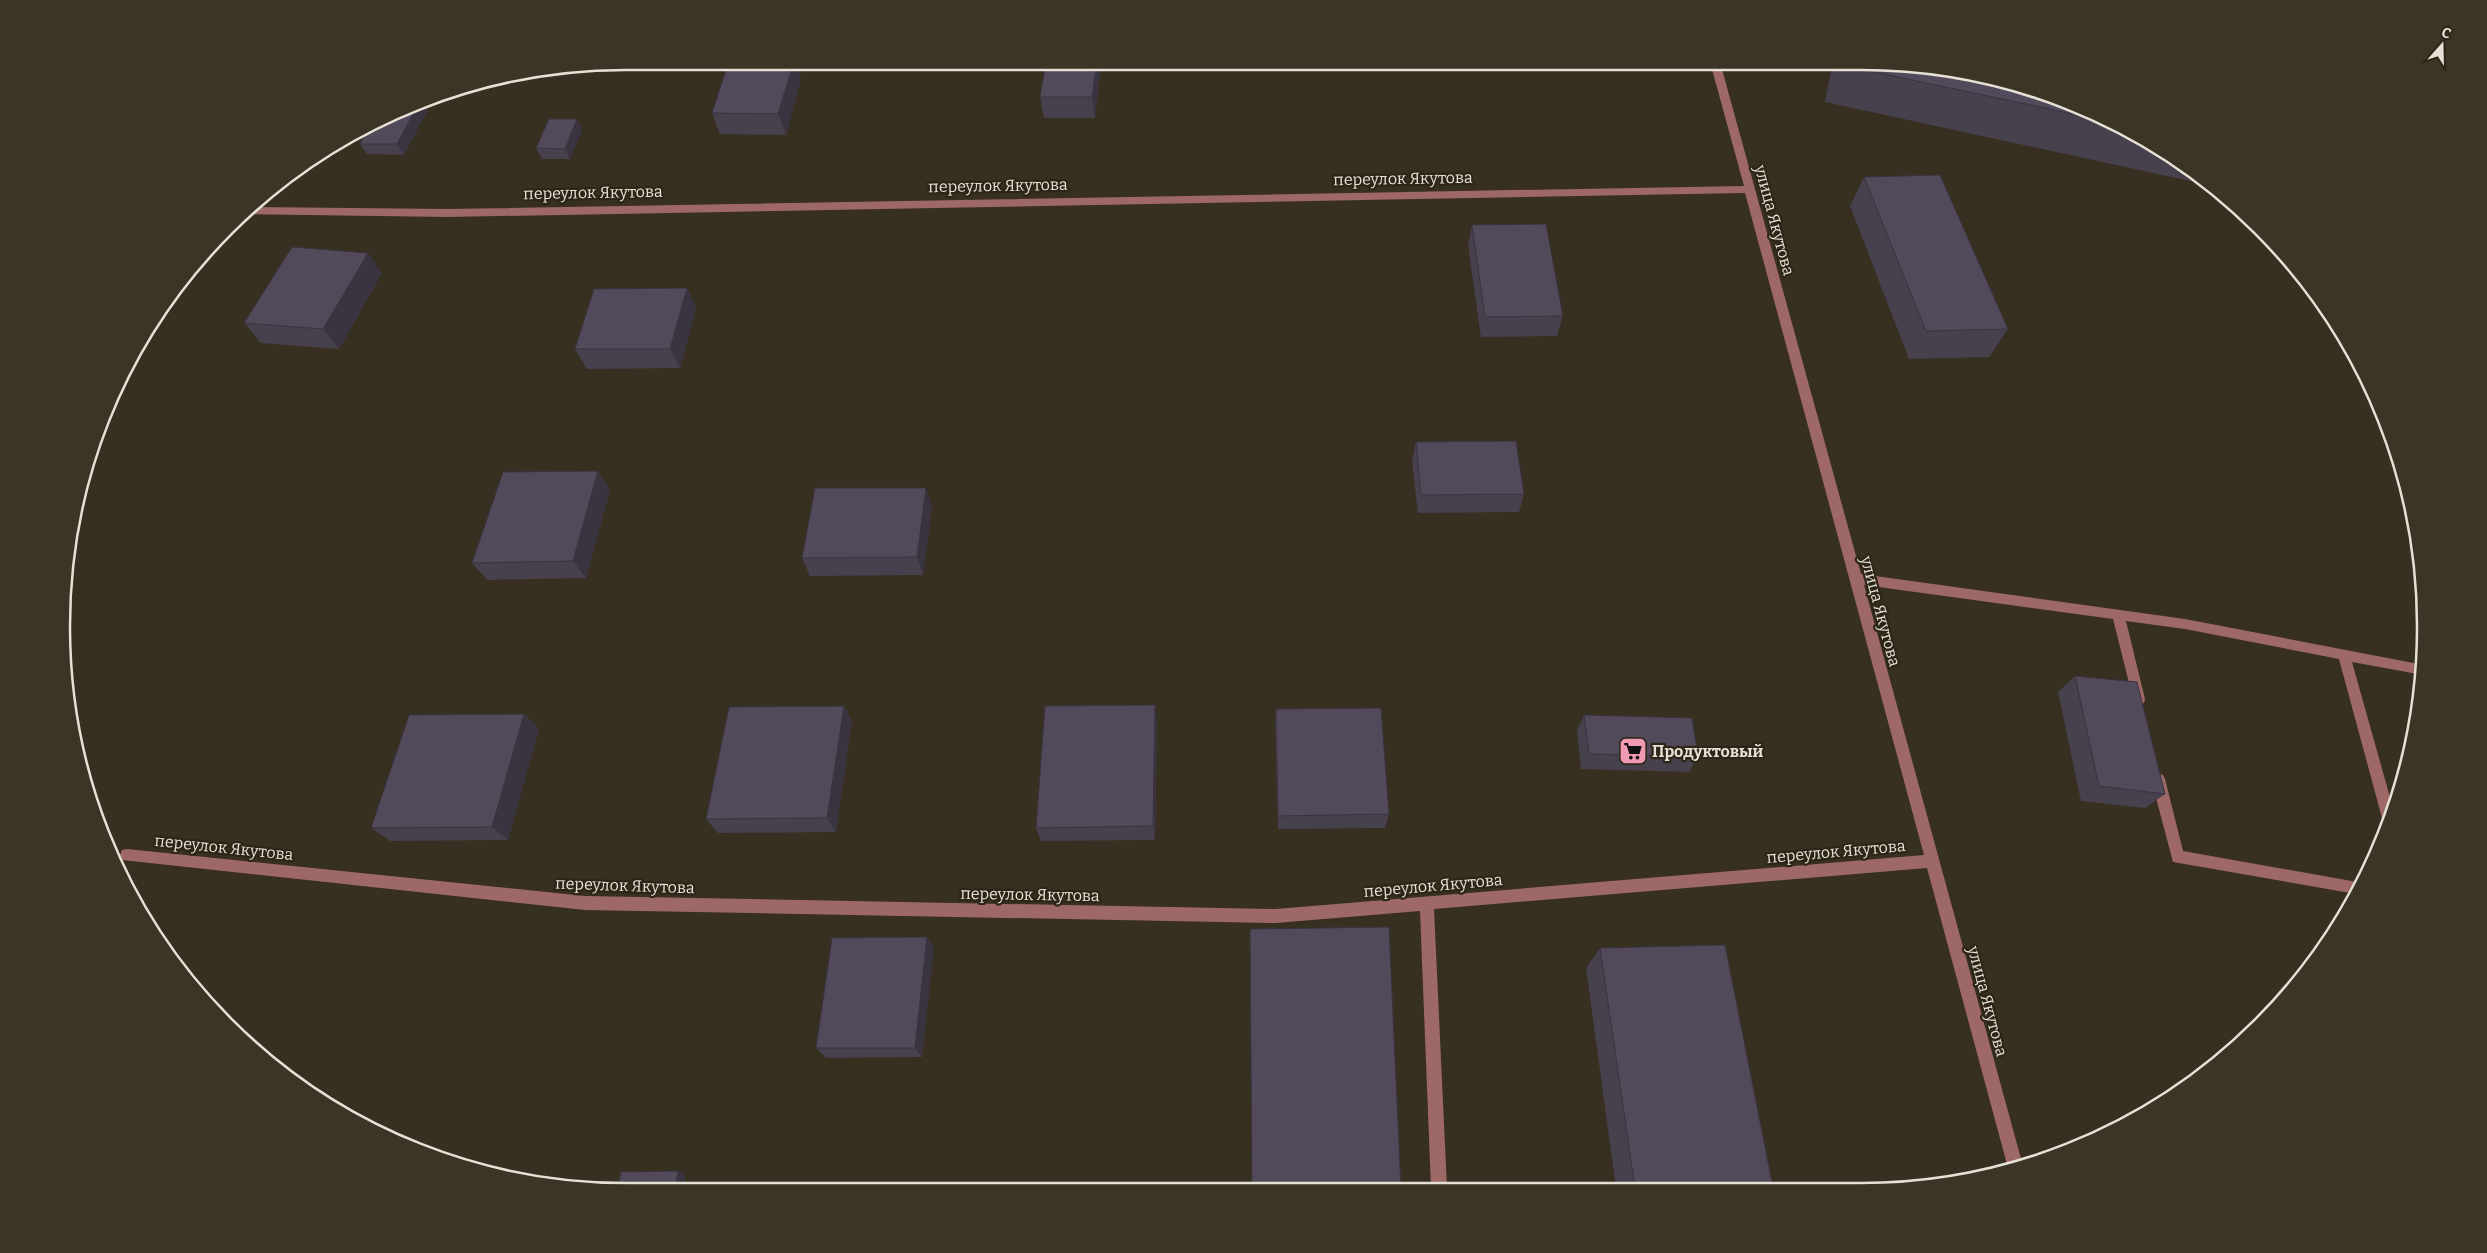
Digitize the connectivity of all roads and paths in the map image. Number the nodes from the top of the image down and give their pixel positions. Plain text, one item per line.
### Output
1 (1717, 70) edge
2 (1750, 189) junction
3 (257, 211) edge
4 (1856, 579) junction
5 (2118, 614) junction
6 (2344, 655) junction
7 (2415, 668) edge
8 (2142, 711) edge
9 (2156, 770) edge
10 (2386, 808) edge
11 (127, 855) dead end
12 (1933, 861) junction
13 (2352, 887) edge
14 (1427, 903) junction
15 (2014, 1161) edge
16 (1439, 1183) edge

1 - 2 street, улица Якутова
2 - 3 street, переулок Якутова
2 - 4 street, улица Якутова
4 - 5 street
4 - 12 street, улица Якутова
5 - 6 street
5 - 8 street
6 - 7 street
6 - 10 street
9 - 13 street
11 - 14 street, переулок Якутова
12 - 14 street, переулок Якутова
12 - 15 street, улица Якутова
14 - 16 street

